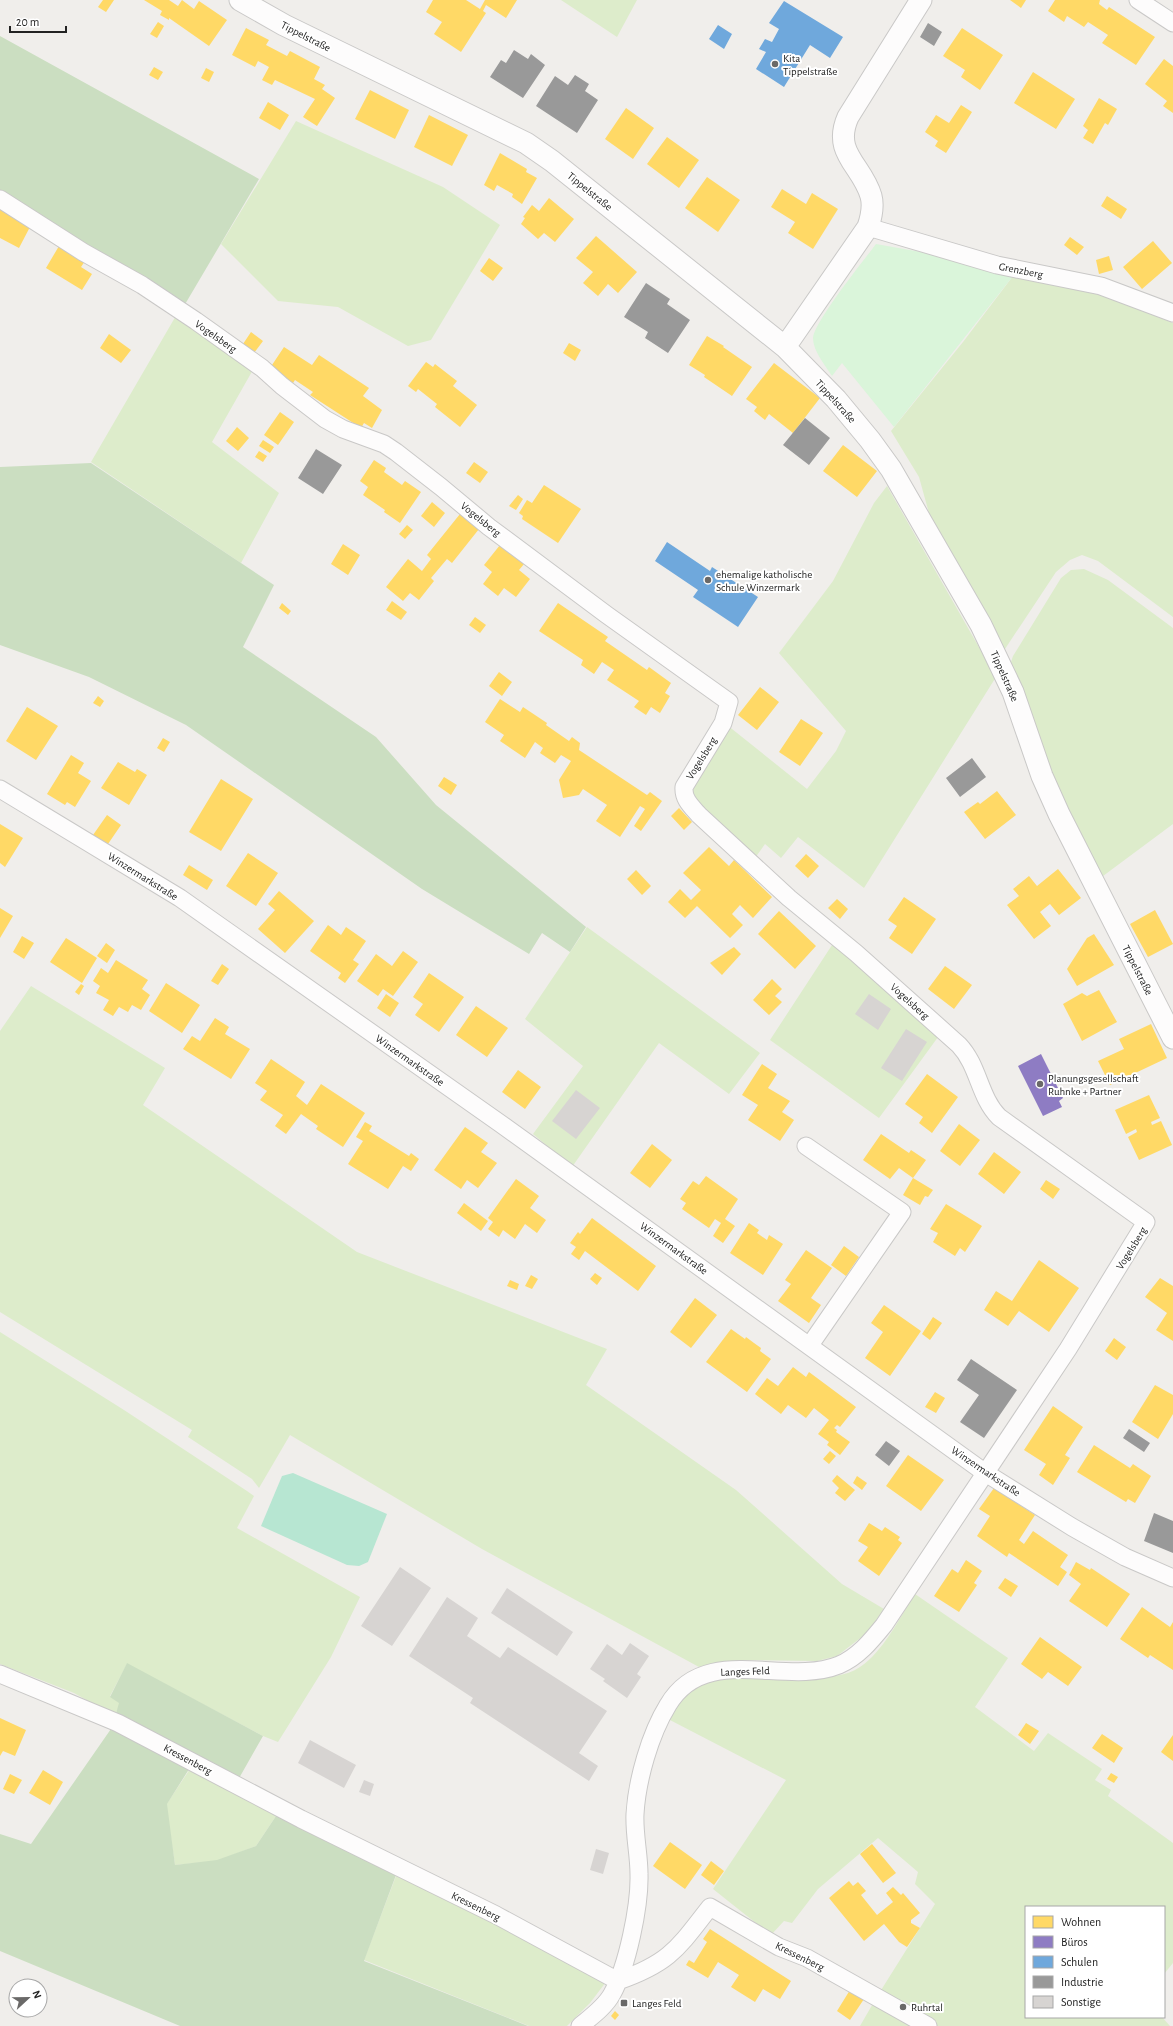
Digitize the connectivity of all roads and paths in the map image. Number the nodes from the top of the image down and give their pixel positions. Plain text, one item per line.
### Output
1 (240, 0) edge
2 (921, 0) edge
3 (1138, 0) edge
4 (1173, 23) edge
5 (0, 199) edge
6 (868, 227) junction
7 (1173, 313) edge
8 (785, 347) junction
9 (0, 789) edge
10 (1173, 1038) edge
11 (806, 1146) dead end
12 (810, 1345) junction
13 (984, 1472) junction
14 (1173, 1578) edge
15 (0, 1674) edge
16 (618, 1981) junction
17 (580, 2026) edge
18 (928, 2026) edge

1 - 8 street, Tippelstraße
2 - 6 street
3 - 4 street
5 - 13 street, Vogelsberg
6 - 7 street, Grenzberg
6 - 8 street
8 - 10 street, Tippelstraße
9 - 12 street, Winzermarkstraße
11 - 12 street
12 - 13 street, Winzermarkstraße
13 - 14 street, Winzermarkstraße
13 - 16 street, Langes Feld
15 - 16 street, Kressenberg
16 - 17 street, Langes Feld
16 - 18 street, Kressenberg

